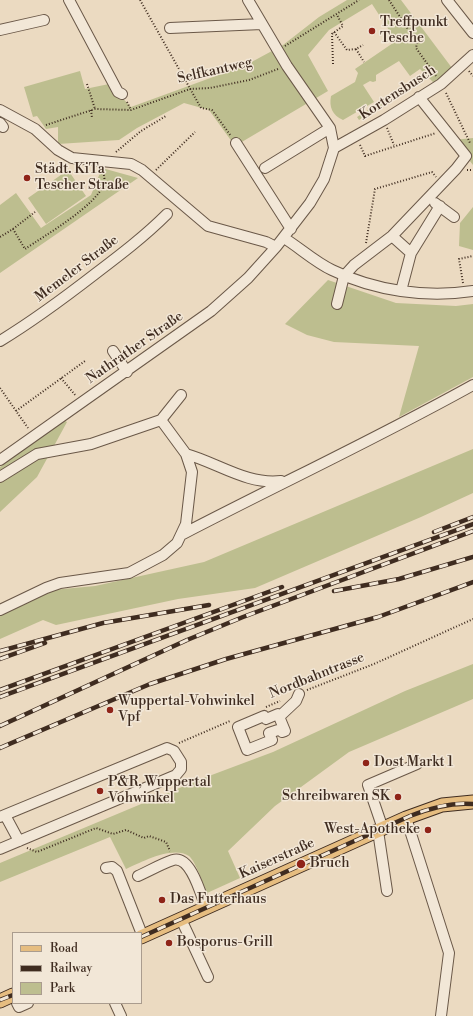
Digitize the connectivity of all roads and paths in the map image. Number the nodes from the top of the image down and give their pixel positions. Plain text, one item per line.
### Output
1 (69, 0) edge
2 (140, 0) edge
3 (359, 0) edge
4 (389, 0) edge
5 (447, 0) edge
6 (253, 2) edge
7 (336, 14) junction
8 (44, 20) dead end
9 (262, 24) junction
10 (170, 28) dead end
11 (0, 30) edge
12 (334, 32) junction
13 (473, 33) edge
14 (363, 45) dead end
15 (356, 49) junction
16 (278, 51) junction
17 (473, 55) edge
18 (364, 62) dead end
19 (333, 64) dead end
20 (287, 66) junction
21 (441, 83) junction
22 (84, 87) dead end
23 (190, 89) junction
24 (122, 94) dead end
25 (419, 97) junction
26 (95, 108) junction
27 (1, 110) edge
28 (90, 110) junction
29 (166, 116) dead end
30 (92, 118) dead end
31 (384, 120) junction
32 (330, 128) junction
33 (35, 129) junction
34 (445, 130) junction
35 (195, 132) dead end
36 (357, 136) junction
37 (236, 143) joint
38 (394, 145) junction
39 (471, 146) dead end
40 (334, 148) junction
41 (105, 162) junction
42 (265, 168) dead end
43 (154, 172) dead end
44 (428, 198) junction
45 (440, 206) junction
46 (35, 212) dead end
47 (168, 214) dead end
48 (454, 216) dead end
49 (290, 229) junction
50 (13, 230) junction
51 (392, 236) junction
52 (0, 237) edge
53 (284, 238) junction
54 (276, 247) junction
55 (366, 247) dead end
56 (411, 253) junction
57 (473, 256) edge
58 (344, 276) junction
59 (401, 291) junction
60 (469, 291) edge
61 (337, 304) dead end
62 (0, 341) edge
63 (113, 351) dead end
64 (85, 361) dead end
65 (127, 372) junction
66 (61, 378) junction
67 (473, 385) edge
68 (0, 388) edge
69 (181, 395) dead end
70 (82, 403) junction
71 (16, 411) junction
72 (161, 420) junction
73 (34, 437) junction
74 (186, 454) junction
75 (0, 460) edge
76 (0, 477) edge
77 (284, 481) junction
78 (183, 534) junction
79 (0, 610) edge
80 (473, 619) edge
81 (299, 694) junction
82 (264, 708) dead end
83 (279, 717) junction
84 (235, 719) dead end
85 (167, 748) junction
86 (417, 764) dead end
87 (473, 802) edge
88 (2, 816) edge
89 (406, 818) junction
90 (381, 830) junction
91 (19, 841) junction
92 (0, 849) edge
93 (174, 860) junction
94 (106, 868) dead end
95 (138, 876) dead end
96 (387, 891) dead end
97 (206, 908) junction
98 (181, 919) junction
99 (140, 932) edge
100 (142, 937) edge
101 (208, 977) dead end
102 (12, 998) edge
103 (0, 1001) edge
104 (17, 1004) edge
105 (26, 1004) edge
106 (115, 1004) edge
107 (121, 1016) edge
108 (441, 1016) edge

1 - 24 street
2 - 23 path
3 - 7 path
4 - 21 path
5 - 13 street
6 - 9 street, Nathrather Straße
7 - 12 path
7 - 16 path
8 - 11 street
9 - 10 street
9 - 16 street, Nathrather Straße
12 - 15 path
12 - 19 path
14 - 15 path
15 - 18 path
16 - 20 street, Nathrather Straße
17 - 21 street, Kortensbusch
20 - 23 path, Selfkantweg
20 - 32 street, Nathrather Straße
21 - 25 street, Kortensbusch
21 - 39 path
22 - 26 path
23 - 26 path, Selfkantweg
23 - 37 path
25 - 31 street, Kortensbusch
25 - 34 street
26 - 28 path, Selfkantweg
27 - 33 street
28 - 30 path
28 - 33 path, Selfkantweg
29 - 41 path
31 - 36 street, Kortensbusch
31 - 38 path
32 - 40 street, Nathrather Straße
32 - 42 street
33 - 41 street
34 - 38 path
34 - 44 street
35 - 43 path
36 - 38 path
36 - 40 street, Kortensbusch
37 - 49 street
40 - 49 street, Nathrather Straße
41 - 50 path
41 - 54 street
44 - 45 street
44 - 51 street
44 - 55 path
45 - 48 street
45 - 56 street
46 - 50 path
47 - 62 street, Memeler Straße
49 - 53 street, Nathrather Straße
50 - 52 path
51 - 56 street
51 - 58 street
53 - 54 street, Nathrather Straße
53 - 58 street
54 - 65 street, Nathrather Straße
56 - 59 street
57 - 60 path
58 - 59 street
58 - 61 street
59 - 60 street
63 - 65 street
64 - 66 path
65 - 70 street, Nathrather Straße
66 - 70 path
66 - 71 path
67 - 77 street
68 - 71 path
69 - 72 street
70 - 73 street, Nathrather Straße
71 - 73 path
72 - 74 street
72 - 76 street
73 - 75 street, Nathrather Straße
74 - 77 street
74 - 78 street
77 - 78 street
78 - 79 street
80 - 81 path, Nordbahntrasse
81 - 82 path, Nordbahntrasse
81 - 83 street
83 - 83 street
84 - 85 path
85 - 88 street
85 - 91 street
86 - 90 street
87 - 89 main road, Kaiserstraße
88 - 91 street
89 - 90 main road, Kaiserstraße
89 - 108 street
90 - 96 street
90 - 97 main road, Kaiserstraße
91 - 92 street
91 - 93 path
93 - 95 street
93 - 97 street
94 - 99 street
97 - 98 main road, Kaiserstraße
98 - 100 main road, Kaiserstraße
98 - 101 street
102 - 103 main road
104 - 105 street
106 - 107 street

